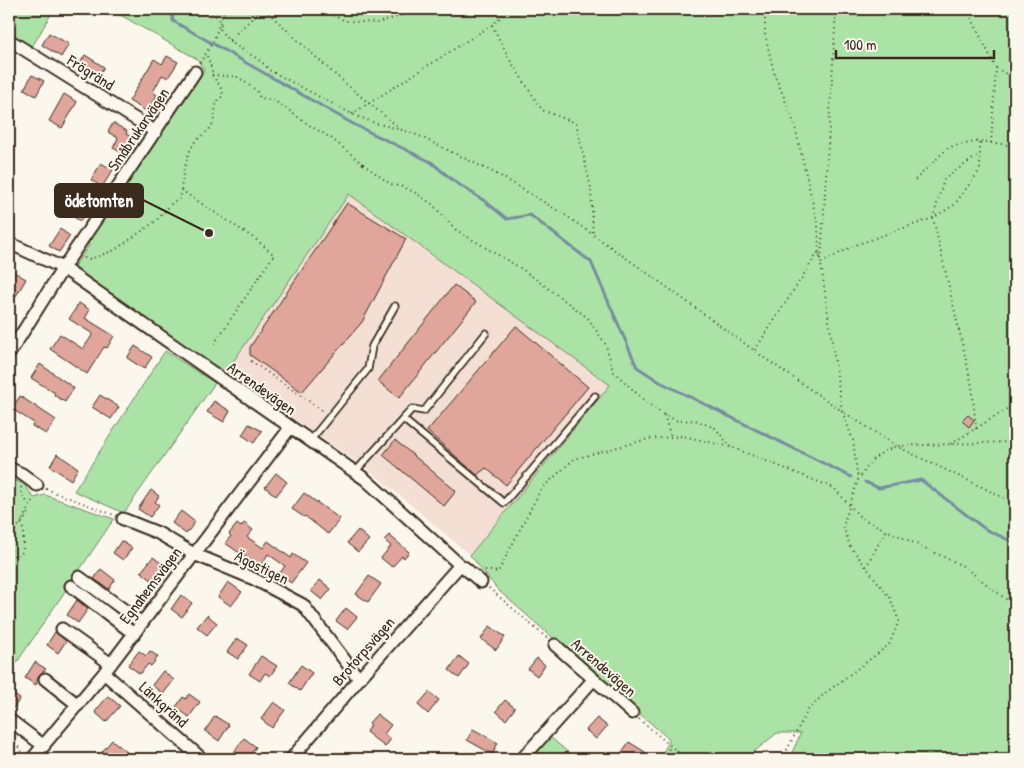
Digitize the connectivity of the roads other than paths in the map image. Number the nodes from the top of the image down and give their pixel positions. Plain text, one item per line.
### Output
1 (9, 40) edge
2 (195, 72) dead end
3 (156, 132) junction
4 (9, 243) edge
5 (64, 268) junction
6 (395, 306) dead end
7 (486, 333) dead end
8 (9, 354) edge
9 (594, 396) dead end
10 (403, 419) junction
11 (290, 428) junction
12 (310, 441) junction
13 (9, 468) edge
14 (356, 472) junction
15 (37, 485) road end
16 (123, 519) road end
17 (194, 554) junction
18 (462, 567) junction
19 (79, 577) dead end
20 (482, 582) road end
21 (70, 586) dead end
22 (142, 624) junction
23 (62, 628) dead end
24 (134, 634) junction
25 (555, 645) road end
26 (108, 668) junction
27 (45, 679) dead end
28 (359, 679) junction
29 (593, 680) junction
30 (78, 705) junction
31 (632, 713) road end
32 (11, 720) dead end
33 (44, 746) junction
34 (28, 756) edge
35 (202, 759) edge
36 (291, 759) edge
37 (522, 759) edge

1 - 3 street, Frögränd
2 - 3 street, Småbrukarvägen
3 - 5 street, Småbrukarvägen
4 - 5 street, Arrendevägen
5 - 8 street, Småbrukarvägen
5 - 11 street, Arrendevägen
6 - 12 lane
7 - 10 lane
9 - 10 lane
10 - 14 lane
11 - 12 street, Arrendevägen
11 - 17 street, Egnahemsvägen
12 - 14 street, Arrendevägen
13 - 15 street
14 - 18 street, Arrendevägen
16 - 17 street, Ägostigen
17 - 22 street, Egnahemsvägen
17 - 28 street, Ägostigen
18 - 20 street, Arrendevägen
18 - 28 street, Brotorpsvägen
19 - 22 street
21 - 24 street
22 - 24 street, Egnahemsvägen
23 - 26 street, Länkgränd
24 - 26 street, Egnahemsvägen
25 - 29 street, Arrendevägen
26 - 30 street, Egnahemsvägen
26 - 35 street, Länkgränd
27 - 30 street
28 - 36 street, Brotorpsvägen
29 - 31 street, Arrendevägen
29 - 37 street
30 - 33 street, Egnahemsvägen
32 - 33 street
33 - 34 street, Egnahemsvägen

